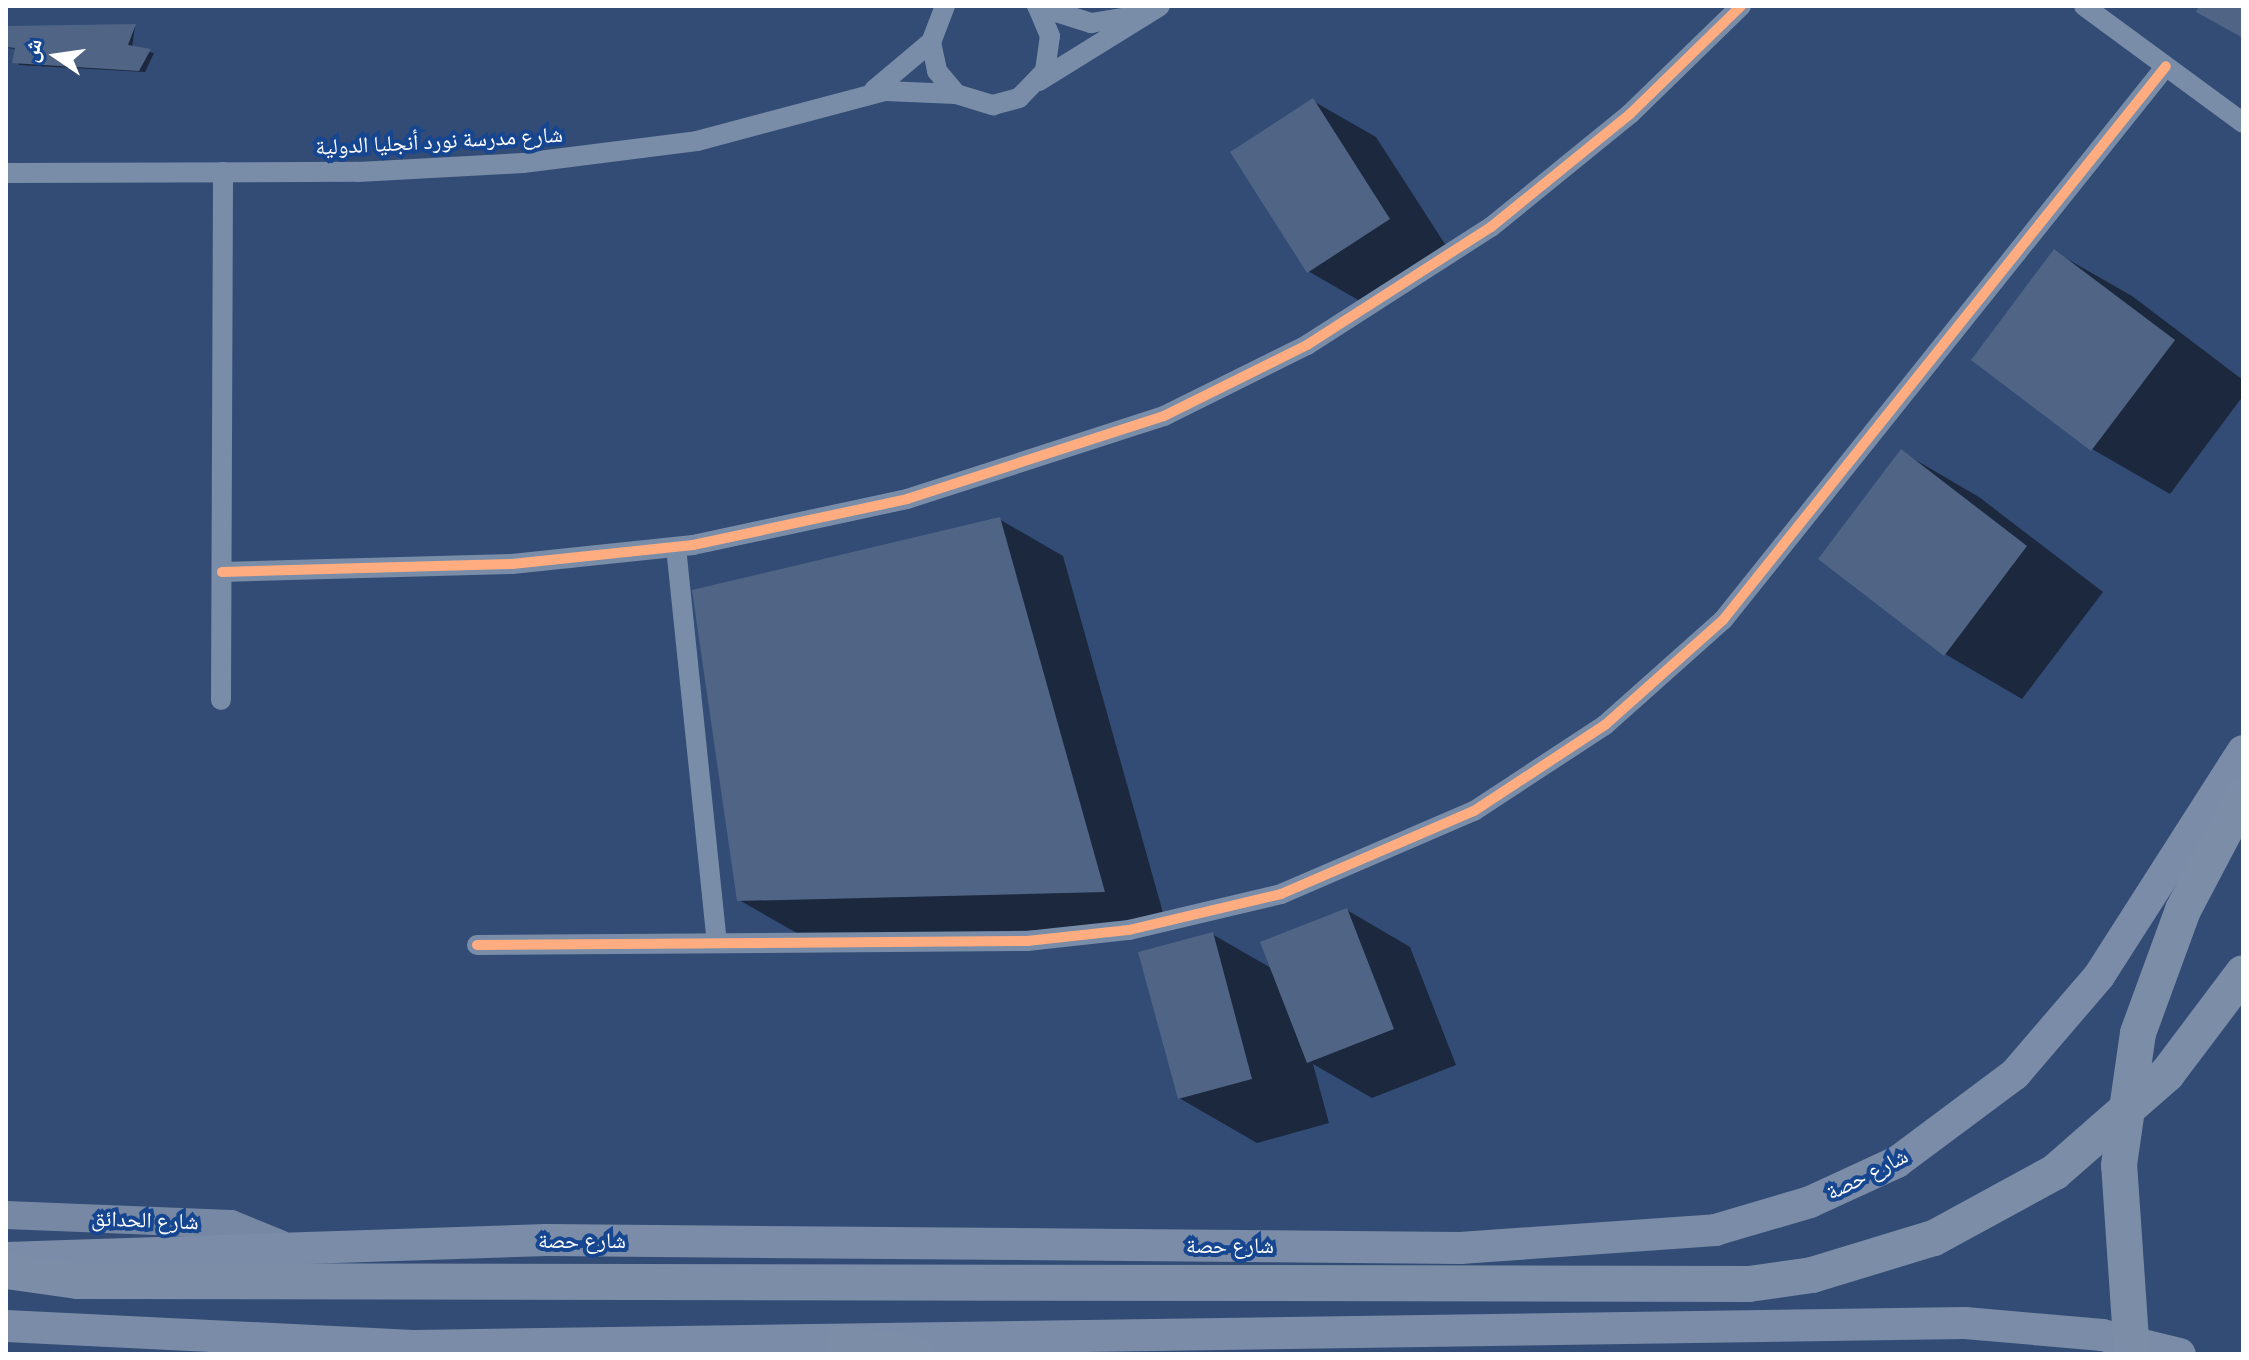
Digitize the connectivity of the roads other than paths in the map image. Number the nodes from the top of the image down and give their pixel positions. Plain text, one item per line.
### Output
1 (945, 6) edge
2 (1037, 6) edge
3 (1160, 6) edge
4 (1741, 6) edge
5 (2084, 6) edge
6 (931, 42) junction
7 (2166, 66) junction
8 (1039, 81) junction
9 (867, 94) junction
10 (956, 94) junction
11 (2243, 123) edge
12 (223, 172) junction
13 (6, 173) edge
14 (676, 547) junction
15 (222, 572) junction
16 (221, 700) dead end
17 (2243, 751) edge
18 (2243, 796) edge
19 (717, 943) junction
20 (477, 945) dead end
21 (2243, 973) edge
22 (6, 1215) edge
23 (280, 1244) junction
24 (6, 1258) edge
25 (6, 1271) edge
26 (6, 1326) edge
27 (844, 1342) junction
28 (915, 1354) edge
29 (2132, 1354) edge
30 (2180, 1354) edge

1 - 6 street
2 - 3 street
2 - 8 street
3 - 8 street, شارع مدرسة نورد أنجليا الدولية
4 - 14 street
5 - 7 street
6 - 9 street, شارع مدرسة نورد أنجليا الدولية
6 - 10 street
7 - 11 street
7 - 19 street
8 - 10 street, شارع مدرسة نورد أنجليا الدولية
9 - 10 street, شارع مدرسة نورد أنجليا الدولية
9 - 12 street, شارع مدرسة نورد أنجليا الدولية
12 - 13 street, شارع مدرسة نورد أنجليا الدولية
12 - 15 street
14 - 15 street
14 - 19 street
15 - 16 street
17 - 23 main road, شارع حصة
18 - 29 highway
19 - 20 street
21 - 25 highway
22 - 23 street, شارع الحدائق
23 - 24 main road, شارع حصة
26 - 27 main road
27 - 28 highway
27 - 30 main road

